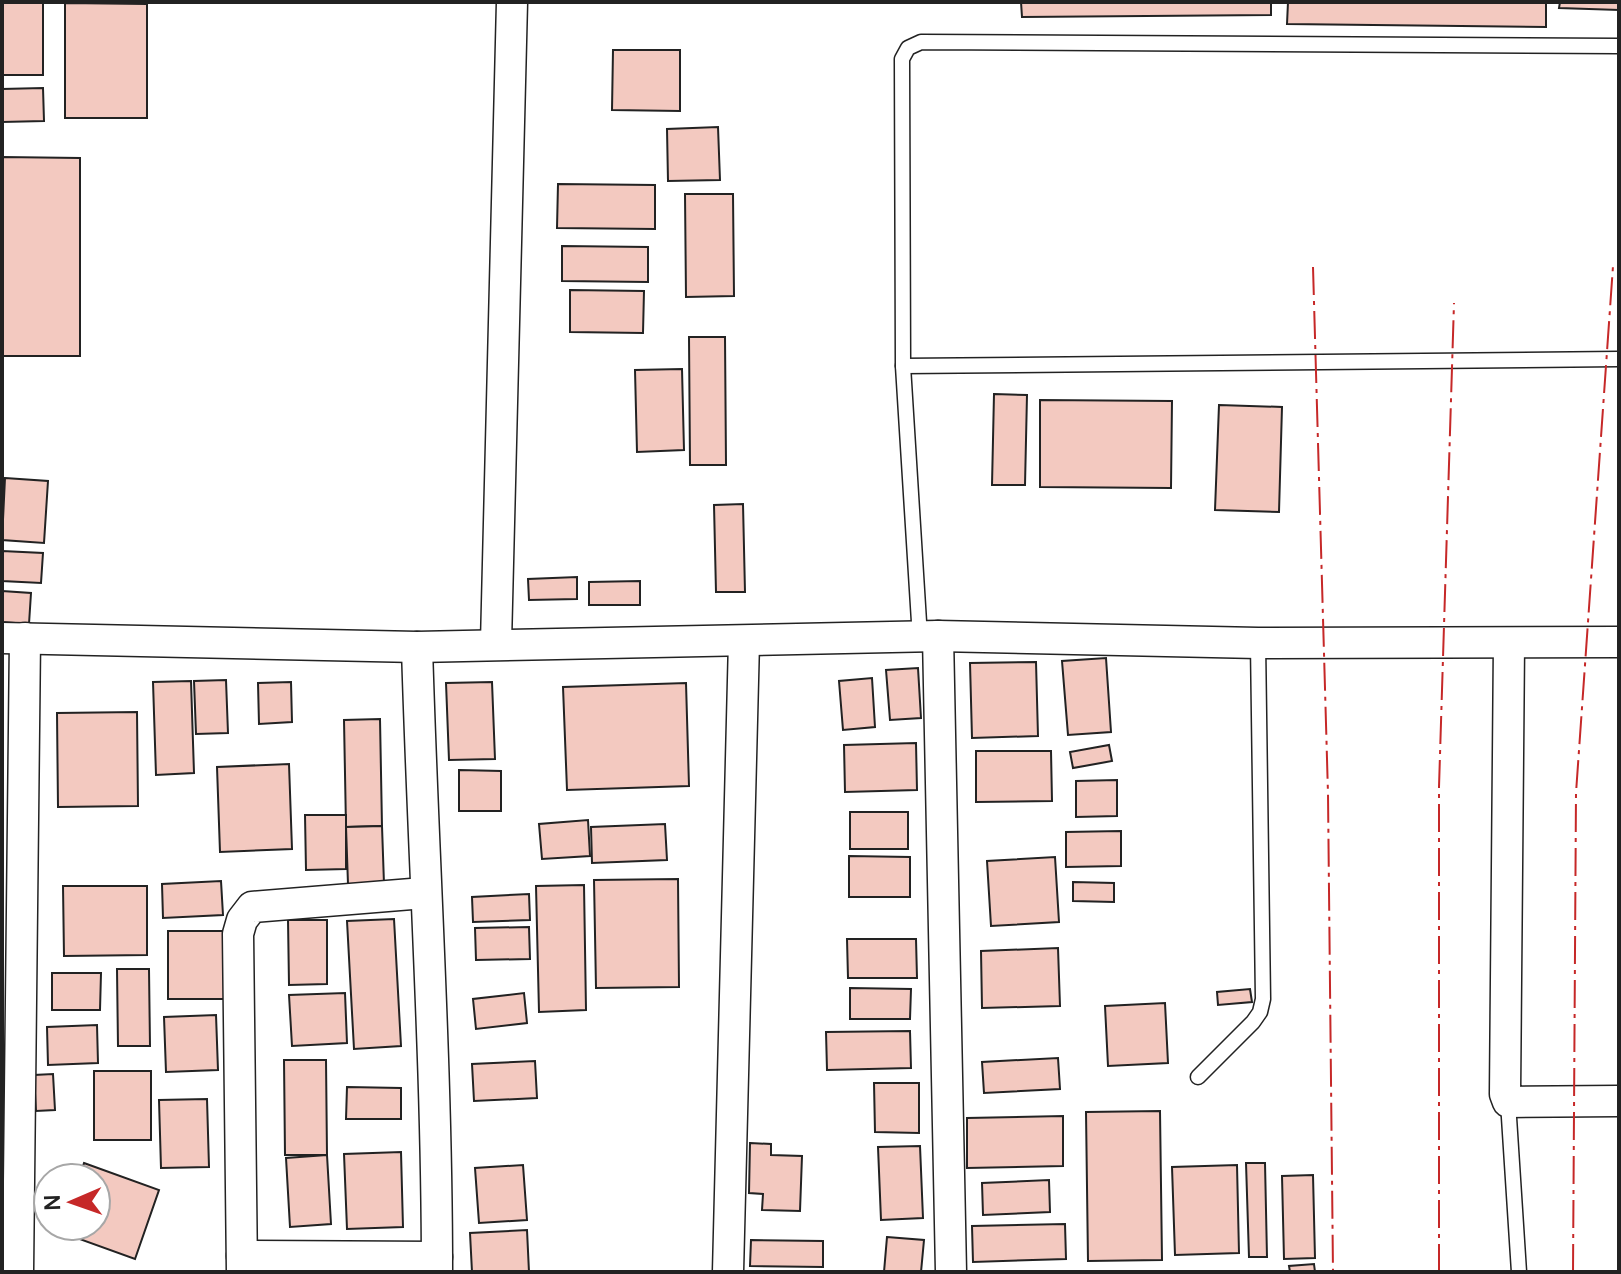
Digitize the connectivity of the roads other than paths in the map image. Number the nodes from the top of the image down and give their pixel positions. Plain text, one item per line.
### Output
1 (512, 2) edge
2 (1619, 46) edge
3 (1619, 359) edge
4 (903, 366) junction
5 (929, 637) junction
6 (13, 638) edge
7 (744, 641) junction
8 (1619, 642) edge
9 (496, 643) junction
10 (1258, 643) junction
11 (1509, 643) junction
12 (417, 647) junction
13 (424, 893) junction
14 (1198, 1077) dead end
15 (1619, 1101) edge
16 (1508, 1102) junction
17 (242, 1264) edge
18 (437, 1264) edge
19 (12, 1267) edge
20 (728, 1272) edge
21 (951, 1272) edge
22 (1519, 1272) edge

1 - 9 street
2 - 4 lane
3 - 4 lane
4 - 5 lane
5 - 7 street
5 - 10 street
5 - 21 street
6 - 12 street
6 - 19 street
7 - 9 street
7 - 20 street
8 - 11 street
9 - 12 street
10 - 11 street
10 - 14 lane
11 - 16 street
12 - 13 street
13 - 17 street
13 - 18 street
15 - 16 street
16 - 22 lane
17 - 18 street

